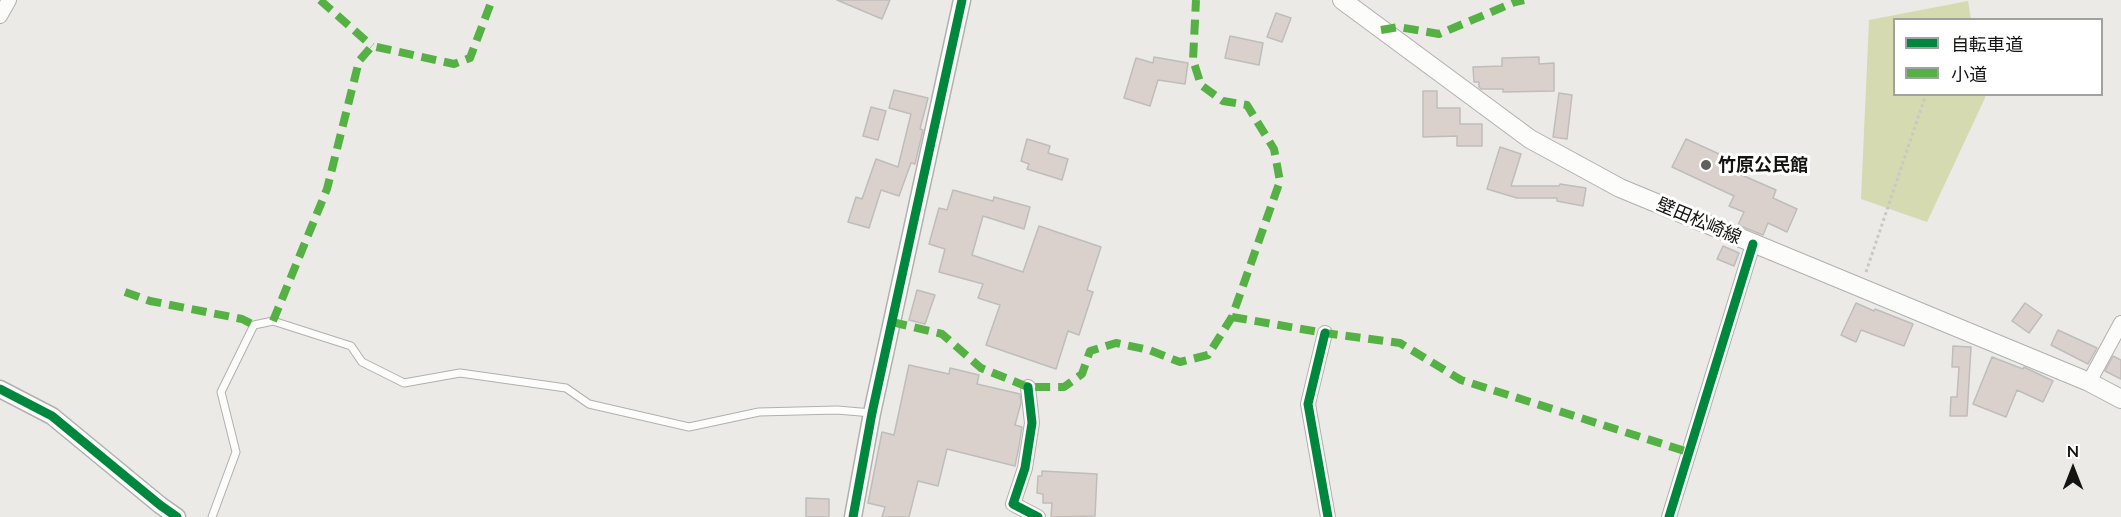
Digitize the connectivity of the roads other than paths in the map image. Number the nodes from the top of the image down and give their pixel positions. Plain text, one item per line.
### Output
1 (9, 0) edge
2 (962, 0) edge
3 (1341, 0) edge
4 (0, 16) edge
5 (1753, 244) junction
6 (2121, 323) edge
7 (1325, 333) dead end
8 (2089, 382) junction
9 (1028, 387) dead end
10 (0, 389) edge
11 (2121, 399) edge
12 (872, 413) junction
13 (177, 517) edge
14 (213, 517) edge
15 (852, 517) edge
16 (1038, 517) edge
17 (1328, 517) edge
18 (1669, 517) edge

1 - 4 street
2 - 12 street
3 - 5 main road, 壁田松崎線
5 - 8 main road, 壁田松崎線
5 - 18 street
6 - 8 street
7 - 17 street
8 - 11 main road, 壁田松崎線
9 - 16 street
10 - 13 street
12 - 14 lane
12 - 15 street

